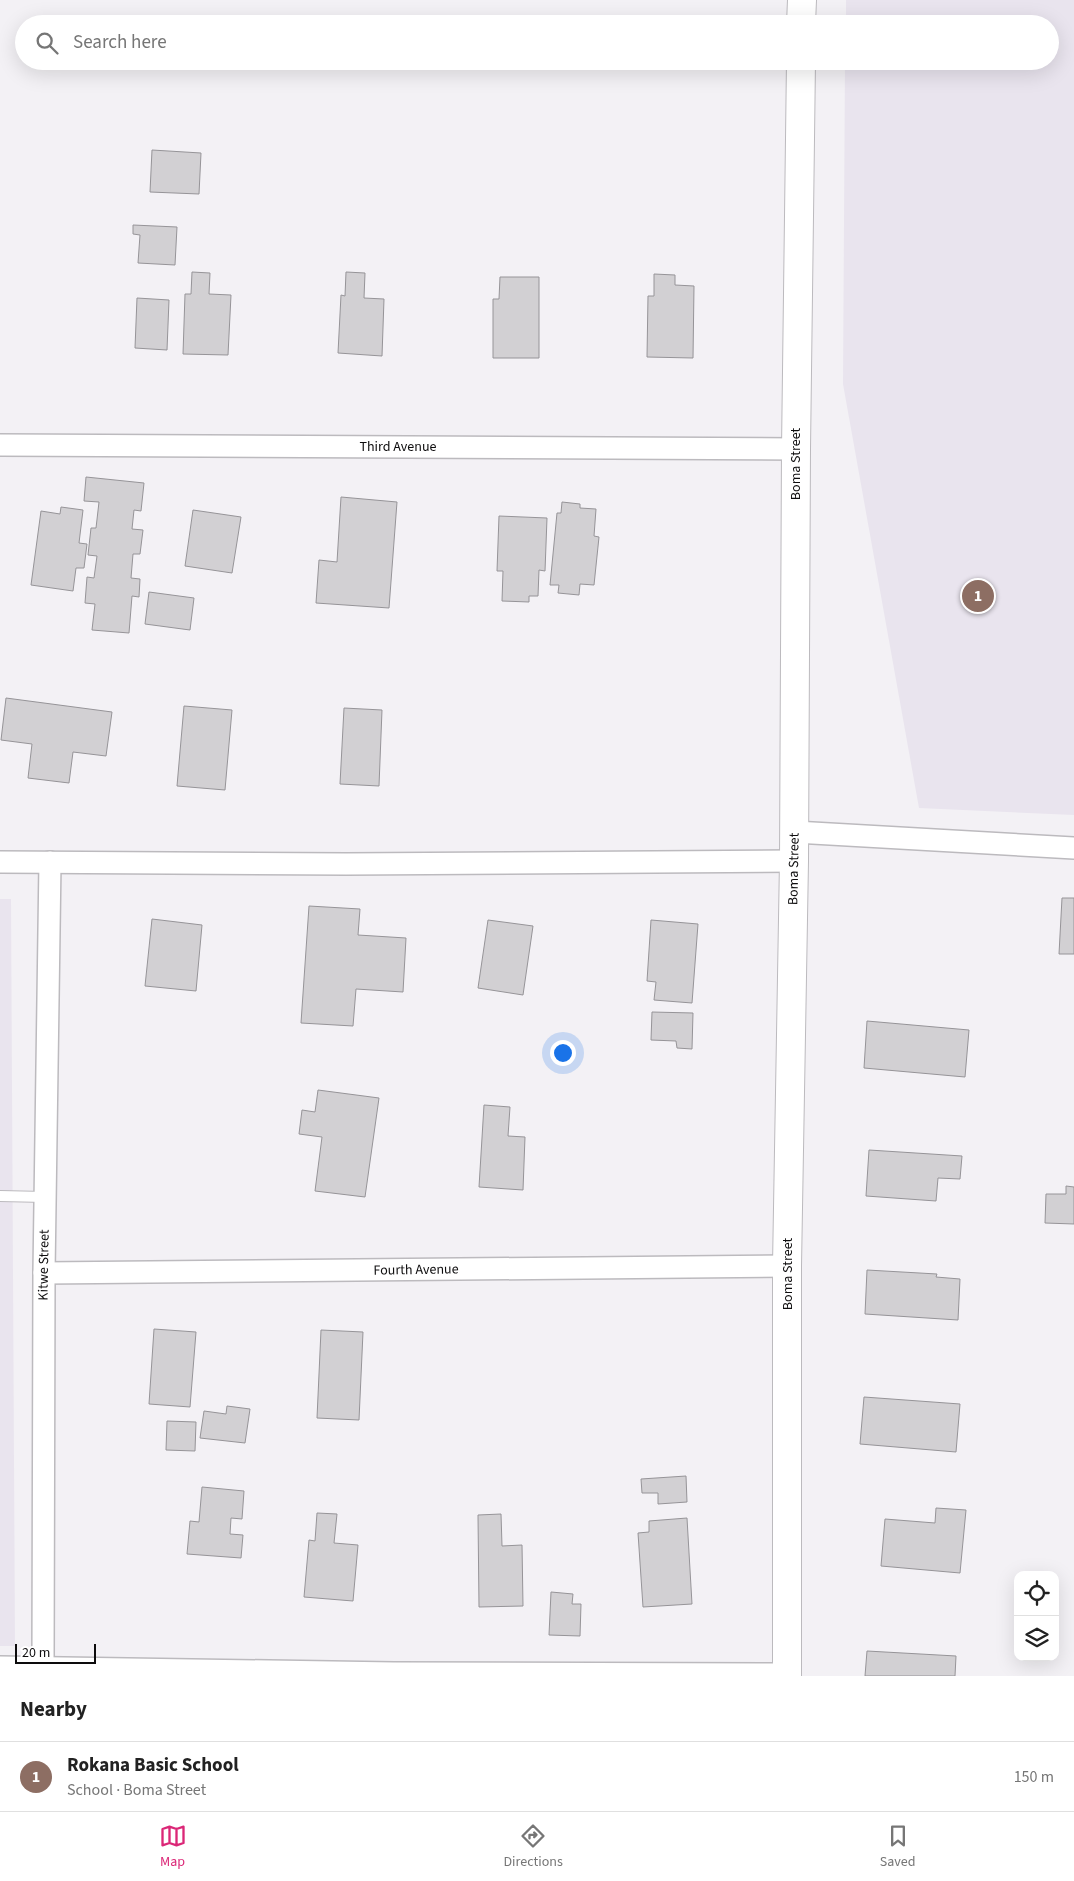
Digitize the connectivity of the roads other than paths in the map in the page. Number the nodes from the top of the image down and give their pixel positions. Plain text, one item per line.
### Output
1 (802, 0) edge
2 (801, 15) edge
3 (801, 70) edge
4 (0, 445) edge
5 (796, 449) junction
6 (794, 832) junction
7 (1074, 848) edge
8 (794, 861) junction
9 (0, 862) edge
10 (50, 862) junction
11 (0, 1196) edge
12 (45, 1198) junction
13 (787, 1266) junction
14 (44, 1273) junction
15 (0, 1667) edge
16 (43, 1667) junction
17 (787, 1675) edge

1 - 2 street
3 - 5 street, Boma Street
4 - 5 street, Third Avenue
5 - 6 street, Boma Street
6 - 7 street
6 - 8 street, Boma Street
8 - 10 street
8 - 13 street, Boma Street
9 - 10 street
10 - 12 street, Kitwe Street
11 - 12 lane
12 - 14 street, Kitwe Street
13 - 14 street, Fourth Avenue
13 - 17 street, Boma Street
14 - 16 street, Kitwe Street
15 - 16 street
16 - 17 street

